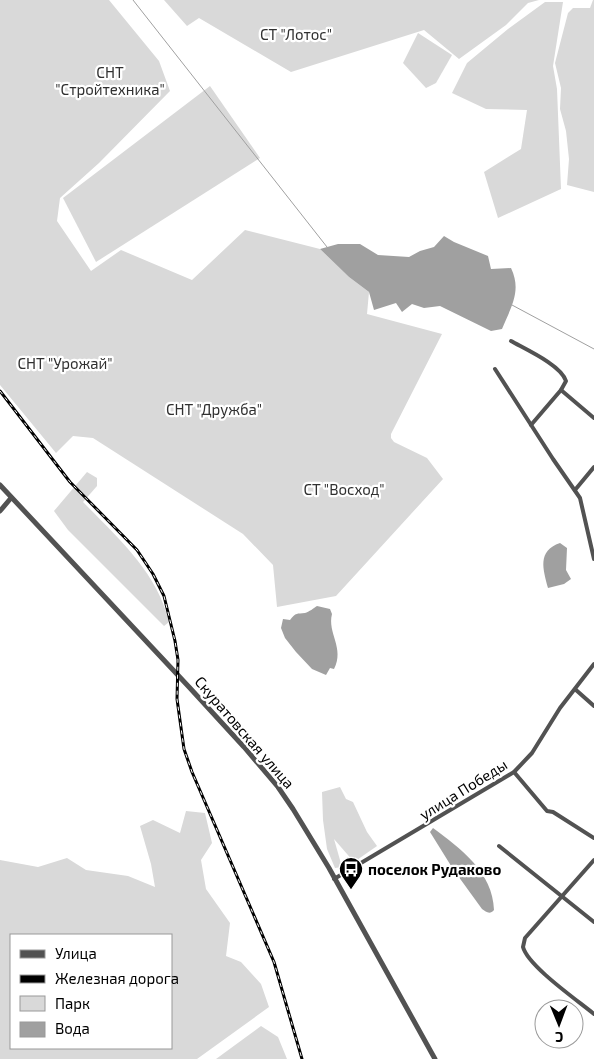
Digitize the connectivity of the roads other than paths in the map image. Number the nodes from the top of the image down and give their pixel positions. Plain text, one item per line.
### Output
1 (511, 341) dead end
2 (495, 369) dead end
3 (561, 390) junction
4 (594, 418) edge
5 (531, 426) junction
6 (594, 467) edge
7 (0, 485) edge
8 (575, 490) junction
9 (11, 498) junction
10 (0, 511) edge
11 (594, 559) edge
12 (594, 664) edge
13 (576, 690) junction
14 (594, 706) edge
15 (514, 772) junction
16 (594, 838) edge
17 (499, 846) dead end
18 (594, 860) edge
19 (334, 879) junction
20 (563, 897) junction
21 (594, 922) edge
22 (594, 1014) edge
23 (434, 1059) edge

1 - 3 street
2 - 5 street
3 - 4 street
3 - 5 street
5 - 8 street
6 - 8 street
7 - 9 street, Скуратовская улица
8 - 11 street
9 - 10 street
9 - 19 street, Скуратовская улица
12 - 13 street, улица Победы
13 - 14 street
13 - 15 street, улица Победы
15 - 16 street
15 - 19 street, улица Победы
17 - 20 street
18 - 20 street
19 - 23 street, Скуратовская улица
20 - 21 street
20 - 22 street

